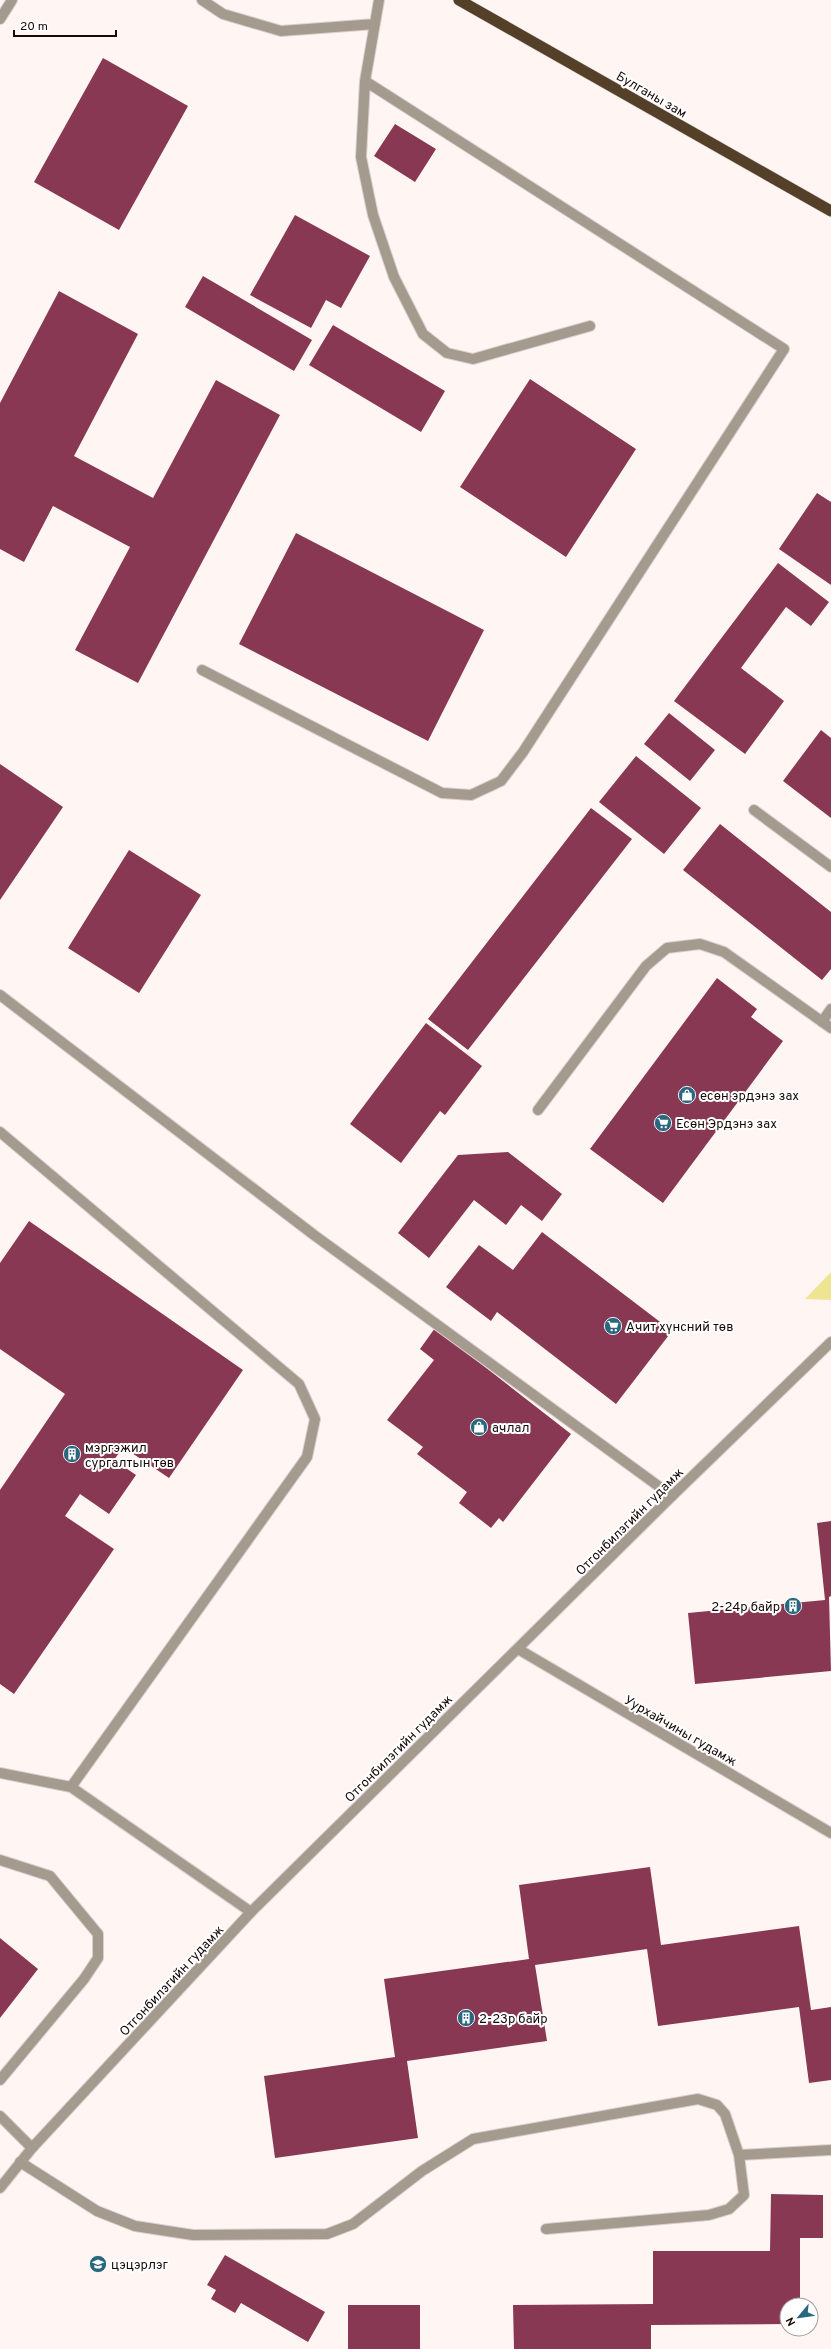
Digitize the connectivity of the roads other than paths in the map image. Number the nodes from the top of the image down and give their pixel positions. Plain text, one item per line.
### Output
1 (12, 0) edge
2 (202, 0) edge
3 (379, 0) edge
4 (464, 1) edge
5 (0, 19) edge
6 (375, 24) junction
7 (365, 82) junction
8 (831, 211) edge
9 (590, 326) dead end
10 (202, 670) dead end
11 (754, 810) dead end
12 (831, 867) edge
13 (0, 995) edge
14 (831, 1009) edge
15 (822, 1022) junction
16 (831, 1028) edge
17 (538, 1110) dead end
18 (0, 1132) edge
19 (831, 1342) edge
20 (672, 1496) junction
21 (518, 1649) junction
22 (0, 1773) edge
23 (71, 1787) junction
24 (831, 1833) edge
25 (0, 1860) edge
26 (250, 1912) junction
27 (0, 2080) edge
28 (0, 2116) edge
29 (32, 2148) junction
30 (831, 2150) edge
31 (739, 2155) junction
32 (20, 2162) junction
33 (0, 2188) edge
34 (546, 2229) dead end

1 - 5 street
2 - 6 street
3 - 6 street
4 - 8 highway, Булганы зам
6 - 7 street
7 - 9 street
7 - 10 street
11 - 12 street
13 - 20 street
14 - 15 street
15 - 16 street
15 - 17 street
18 - 23 street
19 - 20 street, Отгонбилэгийн гудамж
20 - 21 street, Отгонбилэгийн гудамж
21 - 24 street, Уурхайчины гудамж
21 - 26 street, Отгонбилэгийн гудамж
22 - 23 street
23 - 26 street
25 - 27 street
26 - 29 street, Отгонбилэгийн гудамж
28 - 29 street
29 - 32 street, Отгонбилэгийн гудамж
30 - 31 street
31 - 32 street
31 - 34 street
32 - 33 street, Отгонбилэгийн гудамж

